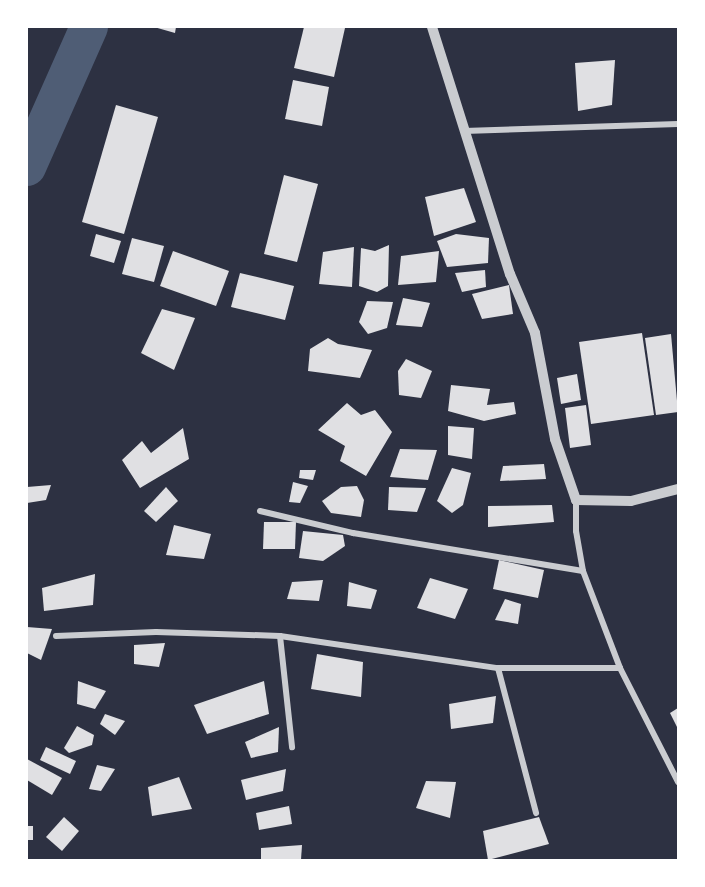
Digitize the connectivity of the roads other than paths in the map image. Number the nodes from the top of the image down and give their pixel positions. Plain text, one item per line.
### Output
1 (432, 27) edge
2 (678, 124) edge
3 (463, 131) junction
4 (678, 489) edge
5 (576, 500) junction
6 (260, 511) dead end
7 (584, 571) junction
8 (57, 636) dead end
9 (280, 636) junction
10 (498, 668) junction
11 (620, 668) junction
12 (292, 747) dead end
13 (678, 782) edge
14 (536, 813) dead end

1 - 3 street
2 - 3 street
3 - 5 street
4 - 5 street
5 - 7 street
6 - 7 street
7 - 11 street
8 - 9 street
9 - 10 street
9 - 12 street
10 - 11 street
10 - 14 street
11 - 13 street

